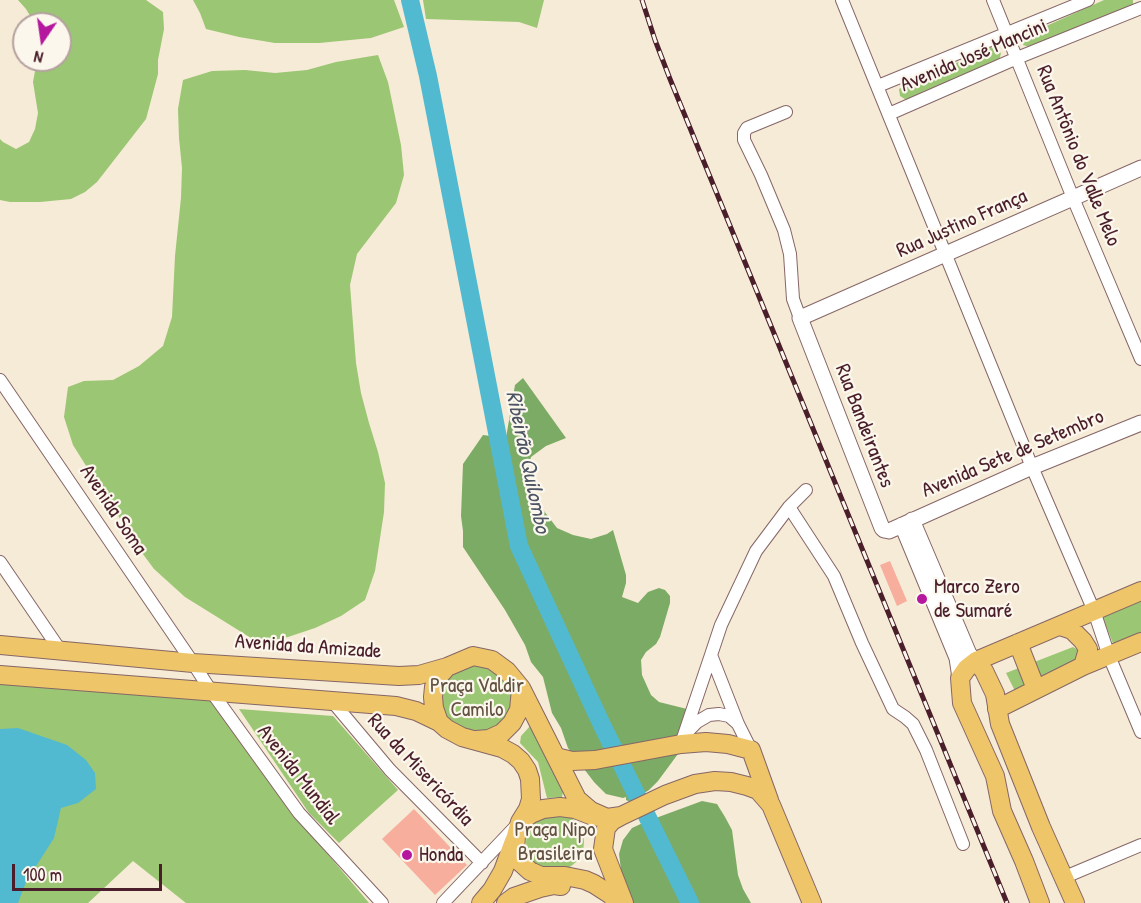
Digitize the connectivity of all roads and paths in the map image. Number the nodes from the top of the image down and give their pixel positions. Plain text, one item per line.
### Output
1 (842, 0) edge
2 (993, 0) edge
3 (1088, 0) edge
4 (1141, 8) edge
5 (1006, 33) junction
6 (1017, 58) junction
7 (878, 86) junction
8 (786, 112) dead end
9 (889, 114) junction
10 (1141, 168) edge
11 (1073, 198) junction
12 (945, 254) junction
13 (800, 318) junction
14 (1141, 359) edge
15 (1, 383) edge
16 (1141, 423) edge
17 (1032, 467) junction
18 (806, 490) dead end
19 (789, 507) junction
20 (907, 522) junction
21 (0, 561) edge
22 (1141, 591) edge
23 (1094, 611) junction
24 (1059, 626) junction
25 (1141, 642) edge
26 (1018, 643) junction
27 (0, 645) edge
28 (60, 650) junction
29 (711, 655) junction
30 (1108, 656) junction
31 (976, 661) junction
32 (193, 663) junction
33 (1083, 666) junction
34 (447, 667) junction
35 (0, 675) edge
36 (960, 678) junction
37 (521, 688) junction
38 (1036, 688) junction
39 (211, 691) junction
40 (332, 701) junction
41 (997, 709) junction
42 (439, 722) junction
43 (738, 724) junction
44 (1141, 732) edge
45 (683, 739) junction
46 (474, 741) junction
47 (751, 750) junction
48 (556, 757) junction
49 (771, 805) junction
50 (620, 815) junction
51 (518, 829) junction
52 (1048, 842) junction
53 (963, 844) dead end
54 (1141, 845) edge
55 (1024, 861) junction
56 (482, 863) junction
57 (1065, 877) junction
58 (382, 903) edge
59 (443, 903) edge
60 (481, 903) edge
61 (506, 903) edge
62 (606, 903) edge
63 (617, 903) edge
64 (624, 903) edge
65 (813, 903) edge
66 (1040, 903) edge
67 (1075, 903) edge

1 - 7 street
2 - 5 street, Rua Antônio do Valle Melo
3 - 5 street, Avenida José Mancini
4 - 6 street, Avenida José Mancini
5 - 6 street, Rua Antônio do Valle Melo
5 - 7 street, Avenida José Mancini
6 - 9 street, Avenida José Mancini
6 - 11 street, Rua Antônio do Valle Melo
7 - 9 street
8 - 13 street
9 - 12 street
10 - 11 street, Rua Justino França
11 - 12 street, Rua Justino França
11 - 14 street, Rua Antônio do Valle Melo
12 - 13 street, Rua Justino França
12 - 17 street
13 - 20 street, Rua Bandeirantes
15 - 32 street, Avenida Soma
16 - 17 street, Avenida Sete de Setembro
17 - 20 street, Avenida Sete de Setembro
17 - 23 street
18 - 19 street
19 - 29 street
19 - 53 street
20 - 31 street
20 - 36 street
21 - 28 street
22 - 23 main road
23 - 24 main road
23 - 30 street
24 - 26 main road
24 - 33 main road
25 - 30 main road
26 - 31 main road
26 - 38 main road
27 - 28 main road, Avenida da Amizade
28 - 32 main road, Avenida da Amizade
29 - 43 street
29 - 45 street
30 - 33 main road
30 - 44 street
31 - 36 main road
31 - 41 main road
32 - 34 main road, Avenida da Amizade
32 - 39 street, Avenida Mundial
33 - 38 main road
34 - 37 main road, Avenida da Amizade
34 - 42 main road
35 - 39 main road
36 - 55 main road
37 - 46 main road
37 - 48 main road, Avenida da Amizade
38 - 41 main road
39 - 40 main road
39 - 58 street, Avenida Mundial
40 - 42 main road
40 - 56 street, Rua da Misericórdia
41 - 52 main road
42 - 46 main road
43 - 45 street
43 - 47 street
45 - 47 main road
45 - 48 main road
46 - 51 main road
47 - 49 main road
48 - 50 main road, Avenida da Amizade
49 - 50 main road
49 - 65 main road
50 - 51 main road
50 - 64 main road
51 - 56 street
51 - 60 main road
51 - 63 main road
52 - 55 main road
52 - 57 main road
54 - 57 street
55 - 66 main road
56 - 59 street
57 - 67 main road
61 - 62 main road

